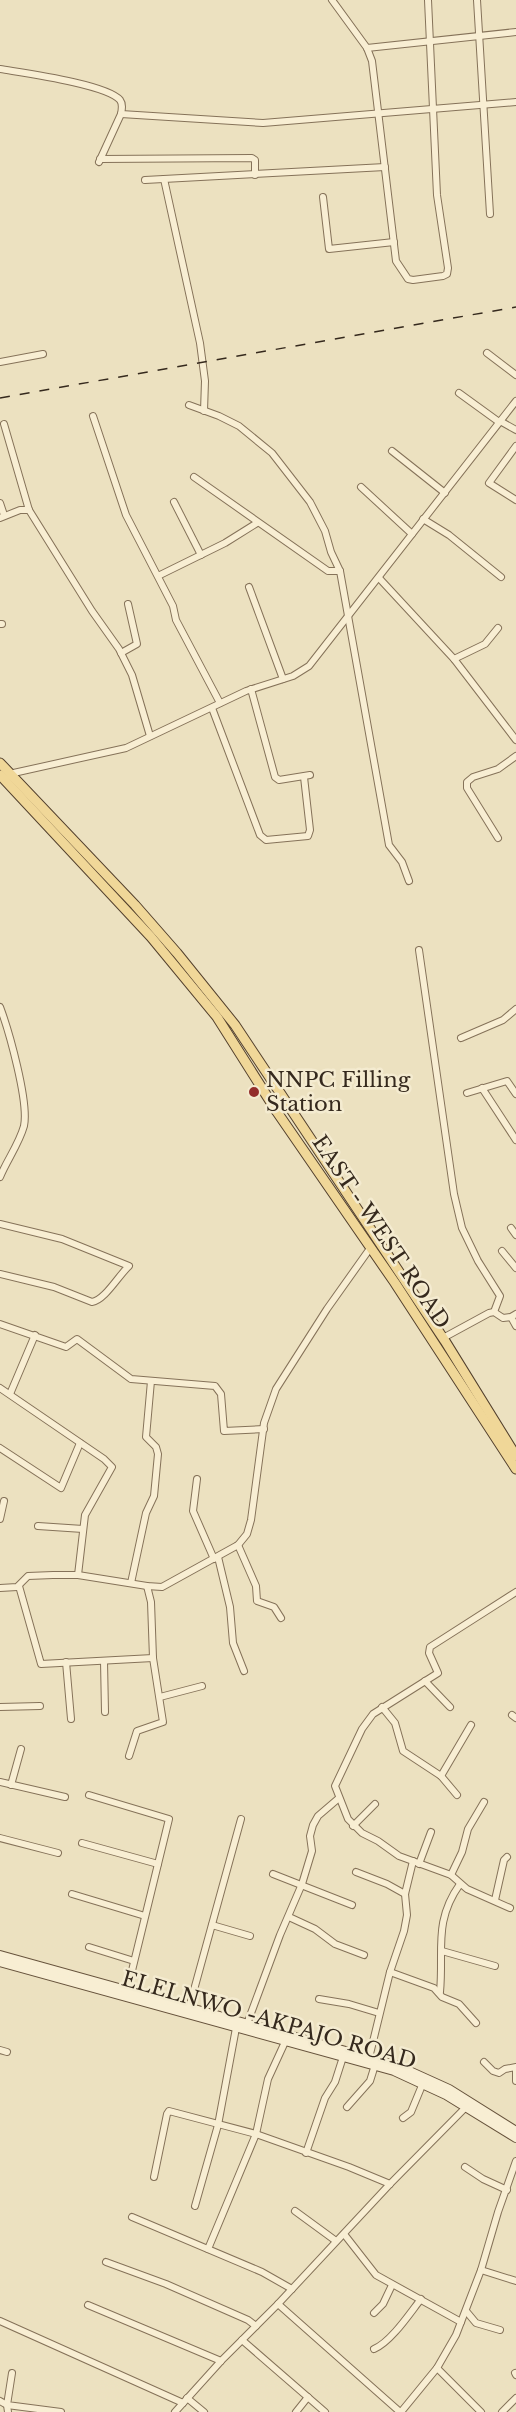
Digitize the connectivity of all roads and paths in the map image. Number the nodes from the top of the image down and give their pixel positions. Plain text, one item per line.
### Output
1 (332, 0) edge
2 (428, 0) edge
3 (477, 0) edge
4 (516, 32) edge
5 (479, 35) junction
6 (430, 40) junction
7 (367, 48) junction
8 (0, 69) edge
9 (516, 102) edge
10 (484, 104) junction
11 (434, 108) junction
12 (121, 114) junction
13 (379, 115) junction
14 (385, 167) junction
15 (255, 175) junction
16 (164, 179) junction
17 (145, 180) dead end
18 (323, 197) dead end
19 (490, 214) dead end
20 (394, 242) junction
21 (487, 353) dead end
22 (43, 354) dead end
23 (0, 362) edge
24 (516, 375) edge
25 (459, 393) dead end
26 (516, 401) edge
27 (189, 405) dead end
28 (204, 411) junction
29 (93, 416) dead end
30 (500, 421) junction
31 (3, 424) dead end
32 (516, 430) edge
33 (516, 446) edge
34 (392, 451) dead end
35 (194, 477) dead end
36 (361, 487) dead end
37 (445, 493) junction
38 (515, 496) edge
39 (174, 502) dead end
40 (0, 503) edge
41 (29, 510) junction
42 (2, 517) edge
43 (423, 519) junction
44 (257, 522) junction
45 (412, 534) junction
46 (201, 555) junction
47 (340, 571) junction
48 (158, 576) junction
49 (501, 577) dead end
50 (379, 578) junction
51 (249, 587) dead end
52 (128, 604) dead end
53 (348, 617) junction
54 (498, 628) dead end
55 (121, 653) junction
56 (454, 659) junction
57 (283, 679) junction
58 (251, 689) junction
59 (220, 704) junction
60 (212, 708) junction
61 (150, 736) junction
62 (516, 740) edge
63 (516, 756) edge
64 (0, 763) edge
65 (3, 775) edge
66 (498, 838) dead end
67 (410, 881) dead end
68 (419, 950) dead end
69 (0, 1007) edge
70 (516, 1009) edge
71 (461, 1038) dead end
72 (482, 1088) junction
73 (467, 1093) dead end
74 (516, 1094) edge
75 (516, 1140) edge
76 (0, 1177) edge
77 (0, 1224) edge
78 (511, 1228) dead end
79 (516, 1235) edge
80 (372, 1247) junction
81 (502, 1251) dead end
82 (516, 1268) edge
83 (0, 1274) edge
84 (494, 1312) junction
85 (514, 1316) edge
86 (0, 1324) edge
87 (516, 1326) edge
88 (35, 1335) junction
89 (443, 1338) junction
90 (151, 1381) junction
91 (0, 1388) edge
92 (10, 1394) junction
93 (264, 1429) junction
94 (80, 1443) junction
95 (0, 1448) edge
96 (516, 1456) edge
97 (516, 1469) edge
98 (197, 1479) dead end
99 (4, 1501) dead end
100 (0, 1519) edge
101 (38, 1526) dead end
102 (83, 1529) junction
103 (238, 1545) junction
104 (216, 1558) junction
105 (78, 1575) junction
106 (131, 1583) junction
107 (19, 1586) junction
108 (147, 1586) junction
109 (0, 1588) edge
110 (516, 1592) edge
111 (281, 1618) dead end
112 (153, 1658) junction
113 (104, 1661) junction
114 (66, 1662) junction
115 (244, 1671) dead end
116 (425, 1681) junction
117 (202, 1686) dead end
118 (160, 1697) junction
119 (40, 1706) dead end
120 (0, 1707) edge
121 (382, 1707) junction
122 (450, 1707) dead end
123 (105, 1712) dead end
124 (71, 1719) dead end
125 (471, 1725) dead end
126 (21, 1749) dead end
127 (129, 1756) dead end
128 (441, 1776) junction
129 (0, 1782) edge
130 (11, 1785) junction
131 (89, 1795) dead end
132 (457, 1795) dead end
133 (65, 1797) dead end
134 (339, 1798) junction
135 (484, 1802) dead end
136 (375, 1804) dead end
137 (241, 1819) dead end
138 (353, 1826) junction
139 (431, 1832) dead end
140 (0, 1838) edge
141 (82, 1843) dead end
142 (58, 1853) dead end
143 (507, 1857) dead end
144 (416, 1862) junction
145 (159, 1864) junction
146 (356, 1872) dead end
147 (273, 1874) dead end
148 (451, 1875) junction
149 (302, 1884) junction
150 (460, 1884) junction
151 (72, 1894) dead end
152 (405, 1894) junction
153 (495, 1900) junction
154 (352, 1905) dead end
155 (510, 1908) dead end
156 (145, 1916) junction
157 (289, 1917) junction
158 (212, 1925) junction
159 (250, 1936) dead end
160 (89, 1947) dead end
161 (442, 1951) junction
162 (0, 1955) edge
163 (364, 1955) dead end
164 (134, 1961) junction
165 (0, 1962) edge
166 (495, 1966) dead end
167 (390, 1972) junction
168 (127, 1991) junction
169 (440, 1992) junction
170 (319, 1999) dead end
171 (189, 2008) junction
172 (379, 2013) junction
173 (477, 2023) dead end
174 (247, 2024) junction
175 (236, 2028) junction
176 (285, 2042) junction
177 (343, 2057) junction
178 (369, 2058) junction
179 (484, 2062) dead end
180 (375, 2065) junction
181 (516, 2068) edge
182 (516, 2081) edge
183 (423, 2083) junction
184 (465, 2103) junction
185 (347, 2108) dead end
186 (403, 2118) dead end
187 (218, 2126) junction
188 (516, 2131) edge
189 (256, 2134) junction
190 (516, 2138) edge
191 (306, 2153) junction
192 (516, 2160) edge
193 (465, 2167) dead end
194 (154, 2177) dead end
195 (390, 2184) junction
196 (507, 2190) junction
197 (195, 2206) dead end
198 (295, 2211) dead end
199 (132, 2217) dead end
200 (344, 2234) junction
201 (336, 2241) junction
202 (208, 2249) junction
203 (106, 2262) dead end
204 (481, 2270) junction
205 (516, 2281) edge
206 (392, 2285) junction
207 (292, 2289) junction
208 (421, 2299) junction
209 (278, 2304) junction
210 (88, 2305) dead end
211 (466, 2311) junction
212 (375, 2313) dead end
213 (0, 2321) edge
214 (462, 2322) junction
215 (256, 2326) junction
216 (500, 2330) dead end
217 (242, 2340) junction
218 (374, 2349) dead end
219 (220, 2361) junction
220 (436, 2368) junction
221 (12, 2373) dead end
222 (308, 2397) junction
223 (516, 2398) edge
224 (185, 2400) junction
225 (0, 2401) edge
226 (7, 2408) edge
227 (62, 2412) edge
228 (174, 2412) edge
229 (204, 2412) edge
230 (296, 2412) edge
231 (326, 2412) edge
232 (401, 2412) edge
233 (481, 2412) edge
234 (502, 2412) edge

1 - 7 street
2 - 6 street
3 - 5 street
4 - 5 street
5 - 6 street
5 - 10 street
6 - 7 street
6 - 11 street
7 - 13 street
8 - 12 street
9 - 10 street
10 - 11 street
10 - 19 street
11 - 13 street
11 - 20 street
12 - 13 street
12 - 15 street
13 - 14 street
14 - 15 street
14 - 20 street
15 - 16 street
16 - 17 street
16 - 28 street
18 - 20 street
21 - 24 street
22 - 23 street
25 - 30 street
26 - 30 street
27 - 28 street
28 - 47 street
29 - 48 street
30 - 32 street
30 - 37 street
31 - 41 street
33 - 38 street
34 - 37 street
35 - 44 street
36 - 45 street
37 - 43 street
39 - 46 street
40 - 42 street
41 - 42 street
41 - 55 street
43 - 45 street
43 - 49 street
44 - 46 street
44 - 47 street
45 - 50 street
46 - 48 street
47 - 53 street
48 - 59 street
50 - 53 street
50 - 56 street
51 - 57 street
52 - 55 street
53 - 57 street
53 - 67 street
54 - 56 street
55 - 61 street
56 - 62 street
57 - 58 street
58 - 59 street
58 - 60 street
59 - 60 street
60 - 61 street
61 - 65 street
63 - 66 street
64 - 65 main road, EAST - WEST ROAD
65 - 80 main road, EAST - WEST ROAD
65 - 89 main road, EAST - WEST ROAD
68 - 84 street
69 - 76 street
70 - 71 street
72 - 73 street
72 - 74 street
72 - 75 street
77 - 83 street
78 - 79 street
80 - 93 street
80 - 97 main road, EAST - WEST ROAD
81 - 82 street
84 - 85 street
84 - 89 street
85 - 87 street
86 - 88 street
88 - 90 street
88 - 92 street
89 - 96 main road, EAST - WEST ROAD
90 - 93 street
90 - 106 street
91 - 92 street
92 - 94 street
93 - 103 street
94 - 95 street
94 - 102 street
98 - 104 street
99 - 100 street
101 - 102 street
102 - 105 street
103 - 104 street
103 - 111 street
104 - 108 street
104 - 115 street
105 - 106 street
105 - 107 street
106 - 108 street
107 - 109 street
107 - 114 street
108 - 112 street
110 - 116 street
112 - 113 street
112 - 118 street
113 - 114 street
113 - 123 street
114 - 124 street
116 - 121 street
116 - 122 street
117 - 118 street
118 - 127 street
119 - 120 street
121 - 128 street
121 - 134 street
125 - 128 street
126 - 130 street
128 - 132 street
129 - 130 street
130 - 133 street
131 - 145 street
134 - 138 street
134 - 149 street
135 - 148 street
136 - 138 street
137 - 158 street
138 - 144 street
139 - 144 street
140 - 142 street
141 - 145 street
143 - 153 street
144 - 148 street
144 - 152 street
145 - 156 street
146 - 152 street
147 - 149 street
148 - 150 street
149 - 154 street
149 - 157 street
150 - 153 street
150 - 161 street
151 - 156 street
152 - 167 street
153 - 155 street
156 - 164 street
157 - 163 street
157 - 174 street
158 - 159 street
158 - 171 street
160 - 164 street
161 - 166 street
161 - 169 street
162 - 168 main road
164 - 168 street
165 - 175 main road, ELELNWO -AKPAJO ROAD
167 - 169 street
167 - 172 street
168 - 171 main road
169 - 173 street
170 - 172 street
171 - 174 main road
172 - 178 street
174 - 178 main road
175 - 176 main road, ELELNWO -AKPAJO ROAD
175 - 187 street
176 - 177 main road, ELELNWO -AKPAJO ROAD
176 - 189 street
177 - 180 main road, ELELNWO -AKPAJO ROAD
177 - 191 street
178 - 184 main road
179 - 181 street
180 - 183 main road, ELELNWO -AKPAJO ROAD
180 - 185 street
181 - 182 street
183 - 184 main road, ELELNWO -AKPAJO ROAD
183 - 186 street
184 - 188 main road
184 - 190 main road, ELELNWO -AKPAJO ROAD
184 - 195 street
187 - 189 street
187 - 194 street
187 - 197 street
189 - 191 street
189 - 202 street
191 - 195 street
192 - 196 street
193 - 196 street
195 - 200 street
196 - 204 street
198 - 201 street
199 - 202 street
200 - 201 street
200 - 206 street
201 - 207 street
202 - 207 street
203 - 215 street
204 - 205 street
204 - 211 street
206 - 208 street
206 - 212 street
207 - 209 street
208 - 214 street
208 - 218 street
209 - 215 street
209 - 232 street
210 - 219 street
211 - 214 street
211 - 216 street
213 - 224 street
214 - 220 street
215 - 217 street
217 - 219 street
217 - 222 street
219 - 224 street
220 - 232 street
220 - 233 street
221 - 226 street
222 - 230 street
222 - 231 street
223 - 234 street
224 - 228 street
224 - 229 street
225 - 226 street
226 - 227 street

